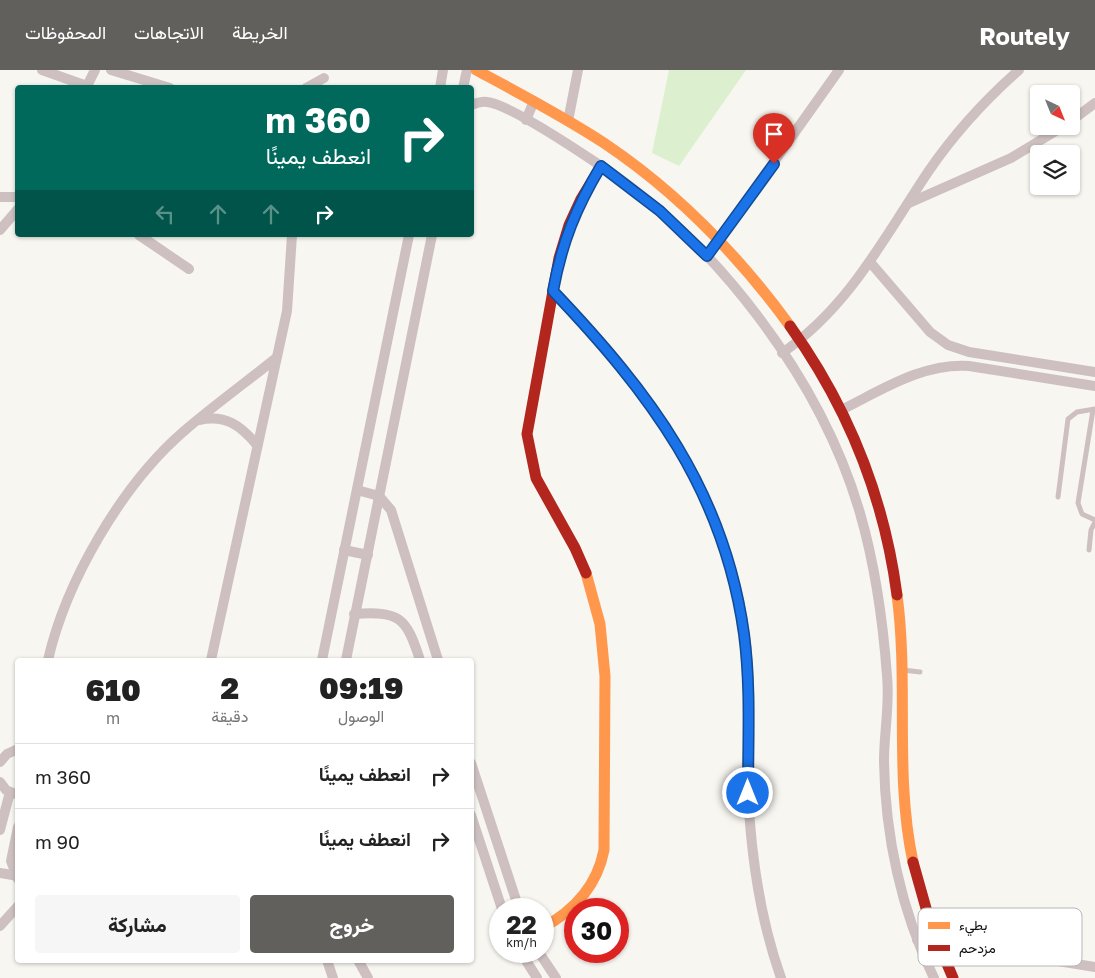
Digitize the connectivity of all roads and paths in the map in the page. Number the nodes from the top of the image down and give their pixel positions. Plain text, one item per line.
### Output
1 (46, 70) edge
2 (94, 70) edge
3 (111, 70) edge
4 (444, 70) edge
5 (467, 70) edge
6 (476, 70) edge
7 (578, 70) edge
8 (839, 70) edge
9 (1018, 70) edge
10 (324, 78) edge
11 (84, 85) edge
12 (87, 85) edge
13 (160, 85) edge
14 (311, 85) edge
15 (441, 85) edge
16 (464, 85) edge
17 (534, 101) junction
18 (1095, 103) edge
19 (474, 104) edge
20 (1080, 114) edge
21 (526, 120) junction
22 (568, 121) junction
23 (1049, 135) edge
24 (601, 166) junction
25 (0, 197) edge
26 (15, 197) edge
27 (909, 203) junction
28 (15, 212) edge
29 (0, 230) edge
30 (142, 237) edge
31 (292, 237) edge
32 (410, 237) edge
33 (432, 237) edge
34 (720, 240) junction
35 (707, 256) junction
36 (870, 262) junction
37 (189, 268) dead end
38 (553, 291) junction
39 (800, 341) junction
40 (782, 353) junction
41 (275, 359) junction
42 (1095, 372) edge
43 (1095, 386) edge
44 (841, 410) junction
45 (1094, 410) edge
46 (198, 420) junction
47 (257, 445) junction
48 (357, 490) junction
49 (379, 496) junction
50 (1058, 496) dead end
51 (1095, 521) edge
52 (344, 550) junction
53 (1089, 550) dead end
54 (368, 555) junction
55 (354, 614) junction
56 (427, 625) junction
57 (409, 630) junction
58 (434, 649) junction
59 (419, 657) edge
60 (49, 658) edge
61 (211, 658) edge
62 (322, 658) edge
63 (346, 658) edge
64 (437, 658) edge
65 (903, 670) junction
66 (920, 672) dead end
67 (0, 748) edge
68 (14, 750) edge
69 (0, 762) edge
70 (474, 772) edge
71 (0, 782) edge
72 (14, 794) edge
73 (474, 824) edge
74 (1, 825) edge
75 (15, 825) edge
76 (15, 838) edge
77 (15, 872) edge
78 (0, 873) edge
79 (15, 877) edge
80 (498, 898) edge
81 (515, 898) edge
82 (925, 908) edge
83 (15, 909) edge
84 (15, 915) edge
85 (2, 921) edge
86 (554, 921) edge
87 (917, 940) edge
88 (328, 963) edge
89 (360, 963) edge
90 (527, 963) edge
91 (546, 963) edge
92 (1082, 965) edge
93 (929, 966) edge
94 (947, 966) edge
95 (1095, 967) edge
96 (334, 978) edge
97 (368, 978) edge
98 (536, 978) edge
99 (556, 978) edge
100 (782, 978) edge
101 (934, 978) edge
102 (952, 978) edge

1 - 11 street
2 - 12 street
3 - 13 street
4 - 15 street
5 - 16 street
6 - 17 street
7 - 22 street
8 - 34 street
9 - 27 street
10 - 14 street
17 - 21 street
17 - 22 street
18 - 20 street
19 - 21 street
21 - 24 street
22 - 34 street
23 - 27 street
24 - 35 street
24 - 38 street
25 - 26 street
27 - 36 street
28 - 29 street
30 - 37 street
31 - 41 street
32 - 48 street
33 - 49 street
34 - 35 street
34 - 39 street
35 - 40 street
36 - 39 street
36 - 42 street
38 - 86 street
38 - 100 street
39 - 40 street
39 - 44 street
40 - 87 street
41 - 46 street
41 - 47 street
43 - 44 street
44 - 65 street
45 - 50 lane
45 - 51 lane
46 - 47 street
46 - 60 street
47 - 61 street
48 - 49 street
48 - 52 street
49 - 54 street
49 - 56 street
51 - 53 lane
52 - 54 street
52 - 62 street
54 - 55 street
55 - 57 street
55 - 63 street
56 - 57 street
56 - 58 street
57 - 59 street
58 - 59 street
58 - 64 street
65 - 66 lane
65 - 82 street
67 - 68 street
68 - 69 street
70 - 81 street
71 - 72 street
72 - 74 street
73 - 80 street
74 - 75 street
76 - 77 street
78 - 79 street
83 - 85 street
84 - 85 street
88 - 96 street
89 - 97 street
90 - 98 street
91 - 99 street
92 - 95 street
93 - 101 street
94 - 102 street

